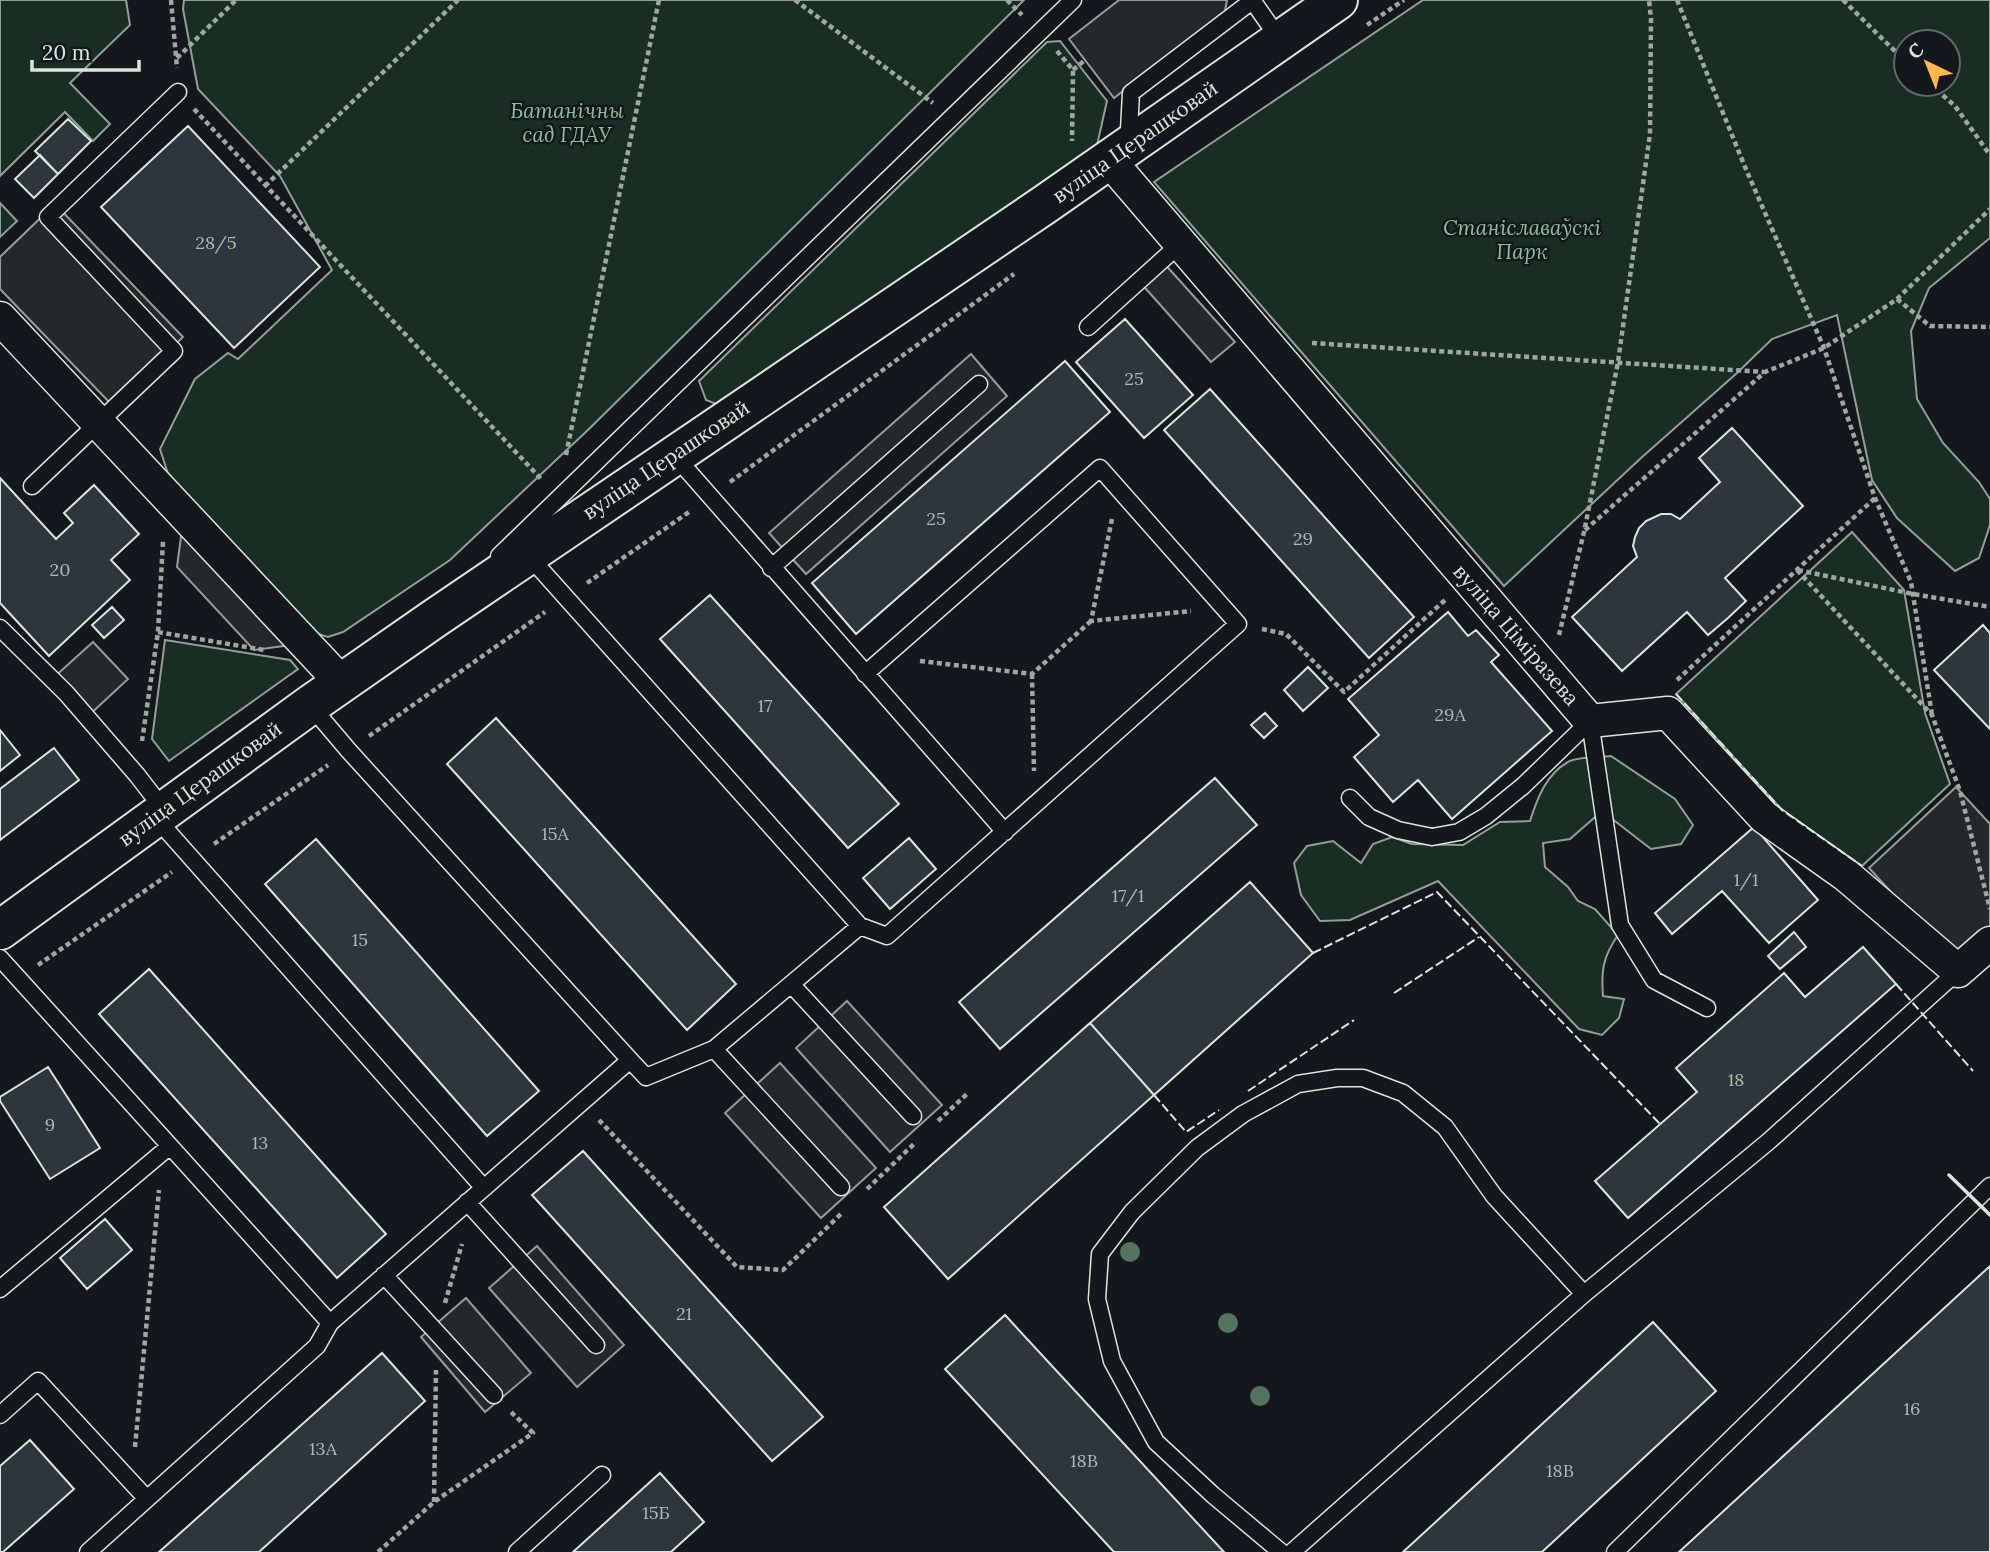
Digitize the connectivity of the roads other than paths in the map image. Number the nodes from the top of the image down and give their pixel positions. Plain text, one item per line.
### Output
1 (1073, 0) edge
2 (1252, 0) edge
3 (1338, 0) edge
4 (1280, 40) junction
5 (178, 92) road end
6 (1121, 152) junction
7 (1180, 244) junction
8 (0, 318) edge
9 (1088, 327) dead end
10 (979, 384) dead end
11 (99, 424) junction
12 (674, 455) junction
13 (32, 486) dead end
14 (527, 554) junction
15 (771, 568) junction
16 (435, 618) junction
17 (0, 628) edge
18 (865, 674) junction
19 (342, 683) junction
20 (310, 705) junction
21 (1590, 721) junction
22 (1350, 798) dead end
23 (159, 813) junction
24 (1004, 832) junction
25 (860, 926) junction
26 (0, 930) edge
27 (1990, 943) edge
28 (0, 958) edge
29 (1958, 971) junction
30 (791, 984) junction
31 (1707, 1008) dead end
32 (714, 1049) junction
33 (630, 1060) junction
34 (913, 1116) dead end
35 (166, 1150) junction
36 (1990, 1186) edge
37 (483, 1187) junction
38 (841, 1187) dead end
39 (467, 1202) junction
40 (384, 1275) junction
41 (0, 1289) edge
42 (1584, 1294) junction
43 (330, 1323) junction
44 (596, 1345) dead end
45 (494, 1395) road end
46 (0, 1415) edge
47 (602, 1475) dead end
48 (147, 1499) junction
49 (88, 1552) edge
50 (517, 1552) edge
51 (1282, 1552) edge
52 (1292, 1552) edge
53 (1615, 1552) edge

1 - 16 lane
2 - 4 lane
2 - 6 lane
3 - 4 street, вуліца Церашковай
4 - 6 street, вуліца Церашковай
5 - 11 lane
6 - 7 street, вуліца Ціміразева
6 - 12 street, вуліца Церашковай
7 - 9 lane
7 - 21 street, вуліца Ціміразева
8 - 11 street
10 - 15 lane
11 - 13 lane
11 - 19 street
12 - 14 street, вуліца Церашковай
12 - 15 lane
14 - 16 street, вуліца Церашковай
14 - 25 lane
15 - 18 lane
16 - 19 street, вуліца Церашковай
17 - 23 lane
18 - 24 lane
18 - 24 lane
19 - 20 street, вуліца Церашковай
20 - 23 street, вуліца Церашковай
20 - 33 lane
21 - 22 lane
21 - 29 street, вуліца Ціміразева
21 - 31 lane
23 - 26 street, вуліца Церашковай
23 - 37 lane
24 - 25 lane
25 - 30 lane
27 - 29 street
28 - 35 lane
29 - 42 lane
30 - 32 lane
30 - 34 lane
32 - 33 lane
32 - 38 lane
33 - 37 lane
35 - 41 lane
35 - 43 lane
36 - 53 lane
37 - 39 lane
39 - 40 lane
39 - 44 lane
40 - 43 lane
40 - 45 lane
42 - 51 lane
42 - 52 lane
43 - 48 lane
46 - 48 lane
47 - 50 lane
48 - 49 lane

